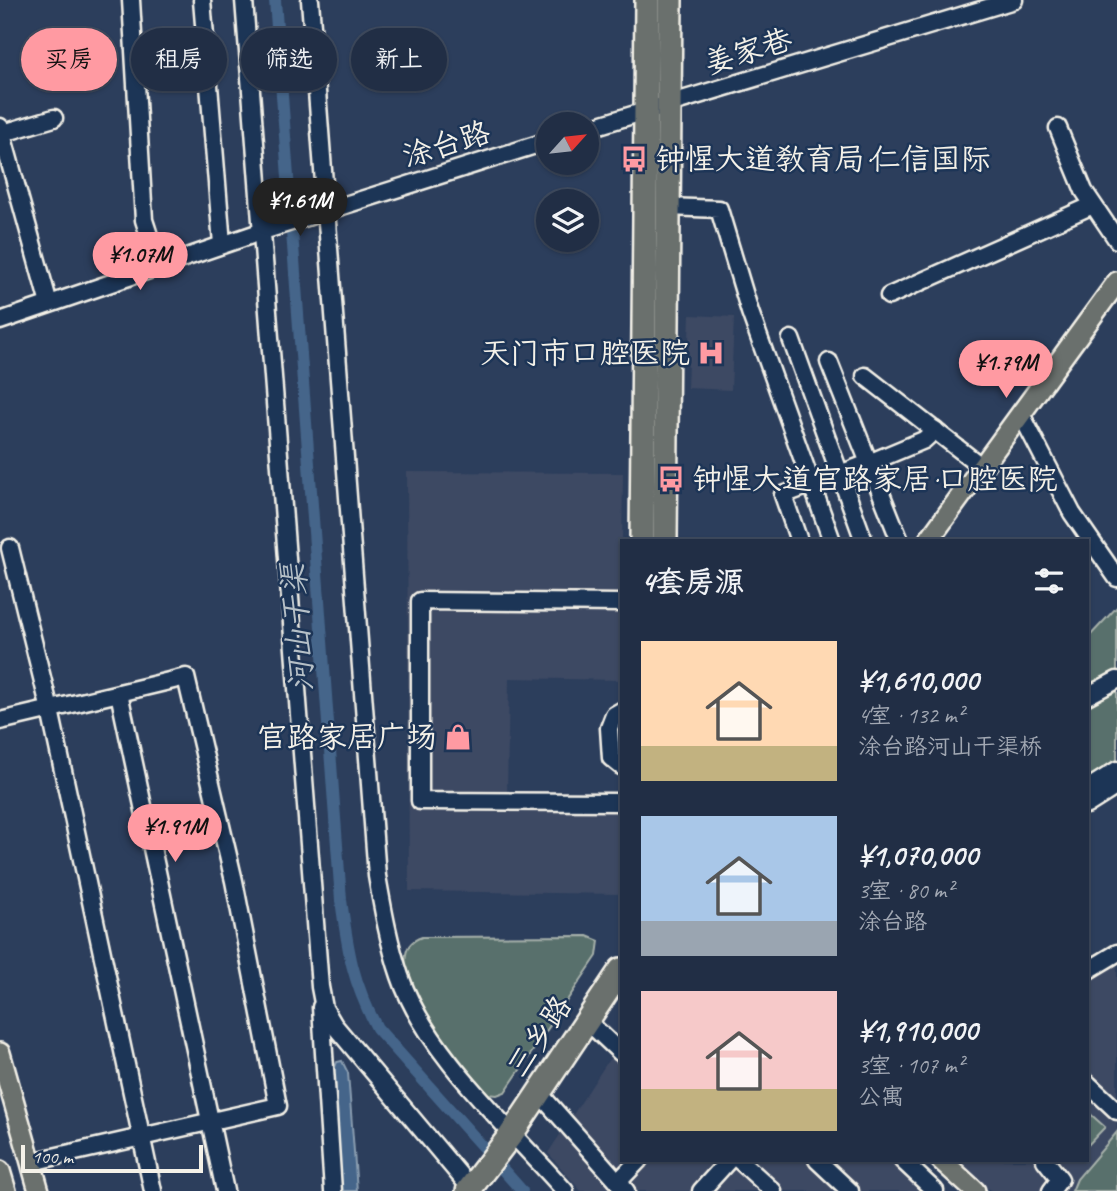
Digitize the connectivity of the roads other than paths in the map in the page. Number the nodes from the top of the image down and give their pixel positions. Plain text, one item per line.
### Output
1 (131, 0) edge
2 (202, 0) edge
3 (244, 0) edge
4 (310, 0) edge
5 (637, 0) edge
6 (647, 0) edge
7 (660, 0) edge
8 (670, 0) edge
9 (1014, 0) edge
10 (961, 8) edge
11 (653, 108) junction
12 (54, 118) dead end
13 (599, 125) edge
14 (1058, 128) dead end
15 (1, 131) edge
16 (536, 145) edge
17 (1093, 205) junction
18 (668, 207) junction
19 (323, 211) junction
20 (265, 230) junction
21 (1117, 240) edge
22 (222, 244) junction
23 (159, 266) junction
24 (1116, 294) edge
25 (889, 296) dead end
26 (49, 304) junction
27 (0, 321) edge
28 (791, 339) dead end
29 (829, 362) dead end
30 (865, 376) dead end
31 (1023, 418) junction
32 (935, 430) junction
33 (869, 463) junction
34 (982, 467) junction
35 (839, 474) junction
36 (810, 485) junction
37 (661, 488) junction
38 (633, 539) edge
39 (642, 539) edge
40 (656, 539) edge
41 (665, 539) edge
42 (798, 539) edge
43 (831, 539) edge
44 (863, 539) edge
45 (899, 539) edge
46 (929, 539) edge
47 (940, 539) edge
48 (10, 548) dead end
49 (1117, 578) edge
50 (620, 603) edge
51 (1117, 680) edge
52 (119, 693) junction
53 (1089, 695) edge
54 (50, 710) junction
55 (620, 712) edge
56 (0, 722) edge
57 (620, 765) edge
58 (1117, 769) edge
59 (1117, 786) edge
60 (1089, 788) edge
61 (620, 802) edge
62 (1089, 804) edge
63 (1117, 953) edge
64 (620, 962) edge
65 (1089, 970) edge
66 (320, 987) junction
67 (614, 987) edge
68 (587, 1021) junction
69 (620, 1052) edge
70 (0, 1053) edge
71 (1089, 1085) edge
72 (538, 1093) junction
73 (1117, 1111) edge
74 (211, 1121) junction
75 (511, 1134) junction
76 (141, 1137) junction
77 (31, 1162) junction
78 (638, 1162) edge
79 (727, 1162) edge
80 (741, 1162) edge
81 (819, 1162) edge
82 (904, 1162) edge
83 (925, 1162) edge
84 (943, 1162) edge
85 (1047, 1162) edge
86 (0, 1171) edge
87 (622, 1187) edge
88 (471, 1189) edge
89 (6, 1191) edge
90 (39, 1191) edge
91 (153, 1191) edge
92 (225, 1191) edge
93 (333, 1191) edge
94 (565, 1191) edge
95 (701, 1191) edge
96 (772, 1191) edge
97 (850, 1191) edge
98 (935, 1191) edge
99 (957, 1191) edge
100 (975, 1191) edge
101 (1051, 1191) edge

1 - 23 street
2 - 22 street
3 - 20 street
4 - 19 street
5 - 11 highway
6 - 11 highway
7 - 11 highway
8 - 11 highway
9 - 10 street, 姜家巷
10 - 11 street, 姜家巷
11 - 13 street
11 - 18 highway
11 - 37 highway
11 - 38 highway
11 - 39 highway
12 - 15 street
14 - 17 street
15 - 26 street
16 - 19 street, 涂台路
17 - 21 street
17 - 25 street
18 - 36 street
18 - 37 highway
19 - 20 street, 涂台路
19 - 75 street
20 - 22 street
20 - 66 street
22 - 23 street
23 - 26 street
24 - 31 main road
26 - 27 street
28 - 35 street
29 - 33 street
30 - 32 street
31 - 34 main road
31 - 47 main road
31 - 49 street
32 - 33 street
32 - 34 street
33 - 35 street
33 - 45 street
34 - 46 main road
35 - 36 street
35 - 44 street
36 - 42 street
36 - 43 street
37 - 40 highway
37 - 41 highway
48 - 54 street
50 - 61 street
51 - 53 street
52 - 54 street
52 - 74 street
52 - 74 street
54 - 56 street
54 - 76 street
55 - 57 street
58 - 60 street
59 - 62 street
63 - 65 street
64 - 67 highway
66 - 88 street
66 - 93 street
67 - 68 highway, 三乡路
68 - 69 street
68 - 72 highway, 三乡路
70 - 77 main road
71 - 73 street
72 - 75 highway, 三乡路
72 - 87 street
74 - 76 street
74 - 92 street
75 - 88 highway, 三乡路
75 - 94 street
76 - 77 street
76 - 91 street
77 - 90 main road
78 - 87 street
79 - 95 street
80 - 96 street
81 - 97 street
82 - 98 street
83 - 99 main road
84 - 100 main road
85 - 101 street
86 - 89 main road

